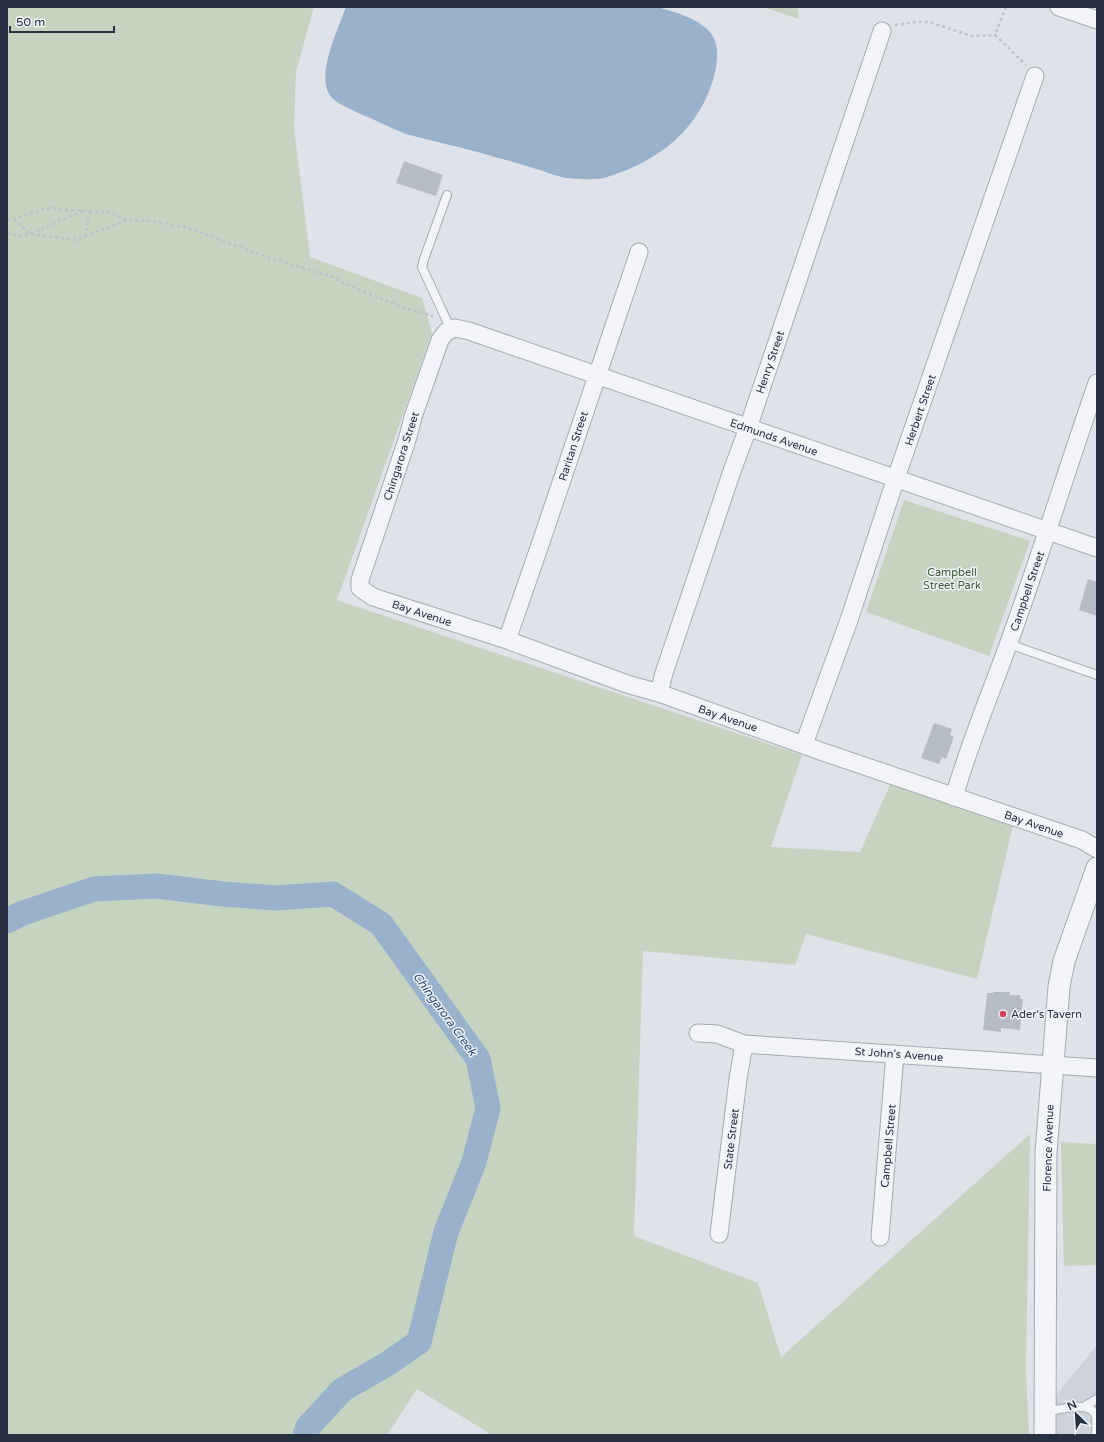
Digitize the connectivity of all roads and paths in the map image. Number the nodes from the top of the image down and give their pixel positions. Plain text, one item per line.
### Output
1 (1006, 7) edge
2 (1059, 7) edge
3 (1097, 20) edge
4 (882, 31) joint
5 (995, 35) junction
6 (1035, 76) joint
7 (447, 195) dead end
8 (83, 211) junction
9 (90, 211) junction
10 (13, 219) junction
11 (7, 220) edge
12 (128, 220) junction
13 (7, 233) edge
14 (30, 234) junction
15 (85, 237) junction
16 (639, 252) dead end
17 (448, 324) junction
18 (597, 376) junction
19 (1097, 383) edge
20 (748, 428) junction
21 (896, 478) junction
22 (1047, 531) junction
23 (1097, 548) edge
24 (360, 588) joint
25 (507, 640) junction
26 (1009, 644) junction
27 (1097, 675) edge
28 (659, 693) junction
29 (804, 744) junction
30 (954, 797) junction
31 (1097, 849) edge
32 (1095, 880) edge
33 (698, 1033) dead end
34 (744, 1044) junction
35 (895, 1054) junction
36 (1053, 1065) junction
37 (1097, 1068) edge
38 (719, 1234) dead end
39 (880, 1237) dead end
40 (1097, 1399) edge
41 (1085, 1406) junction
42 (1045, 1412) junction
43 (1045, 1435) edge
44 (1096, 1435) edge

1 - 5 path
2 - 3 street
4 - 5 path
4 - 20 street, Henry Street
5 - 6 path
6 - 21 street, Herbert Street
7 - 17 lane
8 - 9 path
8 - 10 path
8 - 14 path
9 - 12 path
9 - 15 path
10 - 11 path
10 - 14 path
12 - 15 path
12 - 17 path
13 - 14 path
14 - 15 path
16 - 18 street, Raritan Street
17 - 18 street, Edmunds Avenue
17 - 24 street, Chingarora Street
18 - 20 street, Edmunds Avenue
18 - 25 street, Raritan Street
19 - 22 street, Campbell Street
20 - 21 street, Edmunds Avenue
20 - 28 street, Henry Street
21 - 22 street, Edmunds Avenue
21 - 29 street, Herbert Street
22 - 23 street, Edmunds Avenue
22 - 26 street, Campbell Street
24 - 25 street, Bay Avenue
25 - 28 street, Bay Avenue
26 - 27 lane
26 - 30 street, Campbell Street
28 - 29 street, Bay Avenue
29 - 30 street, Bay Avenue
30 - 31 street, Bay Avenue
32 - 36 street, Florence Avenue
33 - 34 street, St John's Avenue
34 - 35 street, St John's Avenue
34 - 38 street, State Street
35 - 36 street, St John's Avenue
35 - 39 street, Campbell Street
36 - 37 street, St John's Avenue
36 - 42 street, Florence Avenue
40 - 41 lane
41 - 42 lane
41 - 44 lane
42 - 43 street, Florence Avenue

